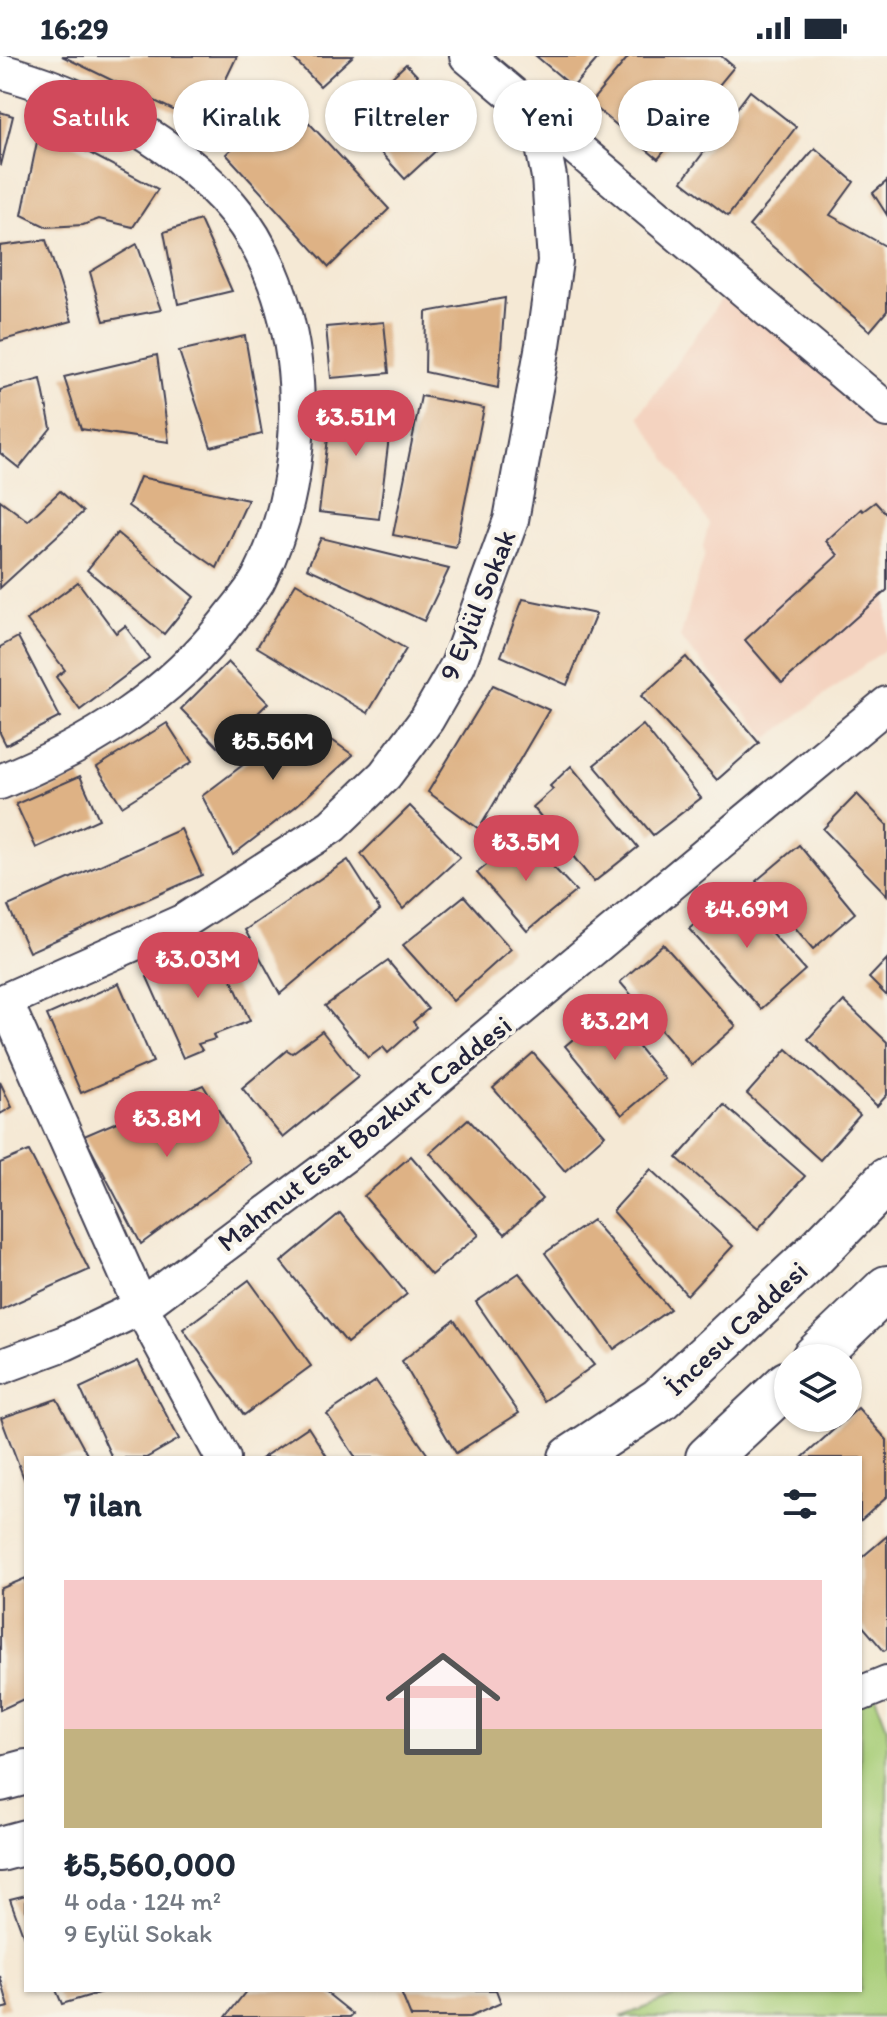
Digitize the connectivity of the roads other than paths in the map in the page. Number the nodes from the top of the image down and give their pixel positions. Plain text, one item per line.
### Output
1 (467, 56) edge
2 (0, 71) edge
3 (495, 80) edge
4 (544, 152) edge
5 (580, 152) edge
6 (887, 410) edge
7 (887, 704) edge
8 (0, 782) edge
9 (2, 1002) edge
10 (887, 1180) edge
11 (887, 1288) edge
12 (141, 1307) junction
13 (829, 1344) edge
14 (0, 1367) edge
15 (774, 1396) edge
16 (222, 1456) edge
17 (574, 1456) edge
18 (710, 1456) edge
19 (24, 1773) edge
20 (0, 1779) edge
21 (24, 1843) edge
22 (0, 1849) edge

1 - 3 street
2 - 8 street
4 - 9 street, 9 Eylül Sokak
5 - 6 street
7 - 12 street, Mahmut Esat Bozkurt Caddesi
9 - 12 street
10 - 17 main road, İncesu Caddesi
11 - 13 main road
12 - 14 street, Mahmut Esat Bozkurt Caddesi
12 - 16 street
15 - 18 main road
19 - 20 main road
21 - 22 main road

